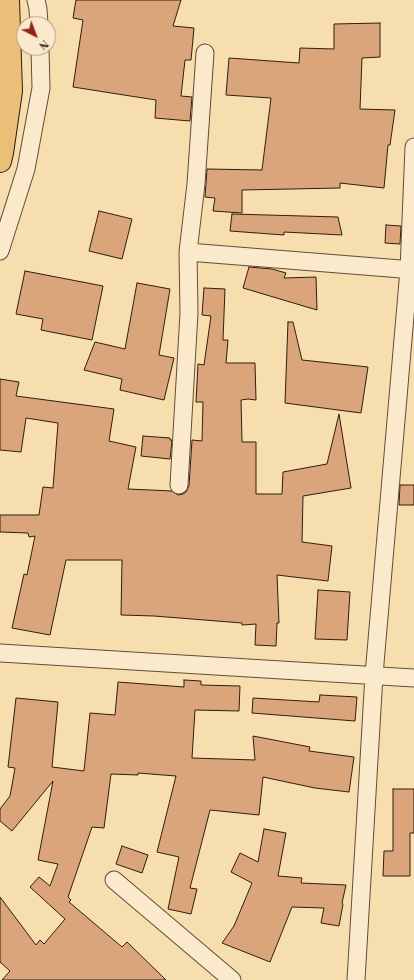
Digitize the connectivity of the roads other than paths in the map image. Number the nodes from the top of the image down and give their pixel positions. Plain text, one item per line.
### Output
1 (8, 0) edge
2 (36, 0) edge
3 (38, 16) edge
4 (205, 53) dead end
5 (40, 56) edge
6 (414, 147) edge
7 (0, 161) edge
8 (0, 252) edge
9 (188, 252) junction
10 (412, 270) edge
11 (179, 485) dead end
12 (0, 653) edge
13 (374, 675) junction
14 (414, 678) edge
15 (114, 880) dead end
16 (232, 980) edge
17 (356, 980) edge

1 - 7 main road
2 - 3 street
4 - 9 street
5 - 8 street
6 - 10 street
9 - 10 street
9 - 11 street
10 - 13 street
12 - 13 street
13 - 14 street
13 - 17 street
15 - 16 street

